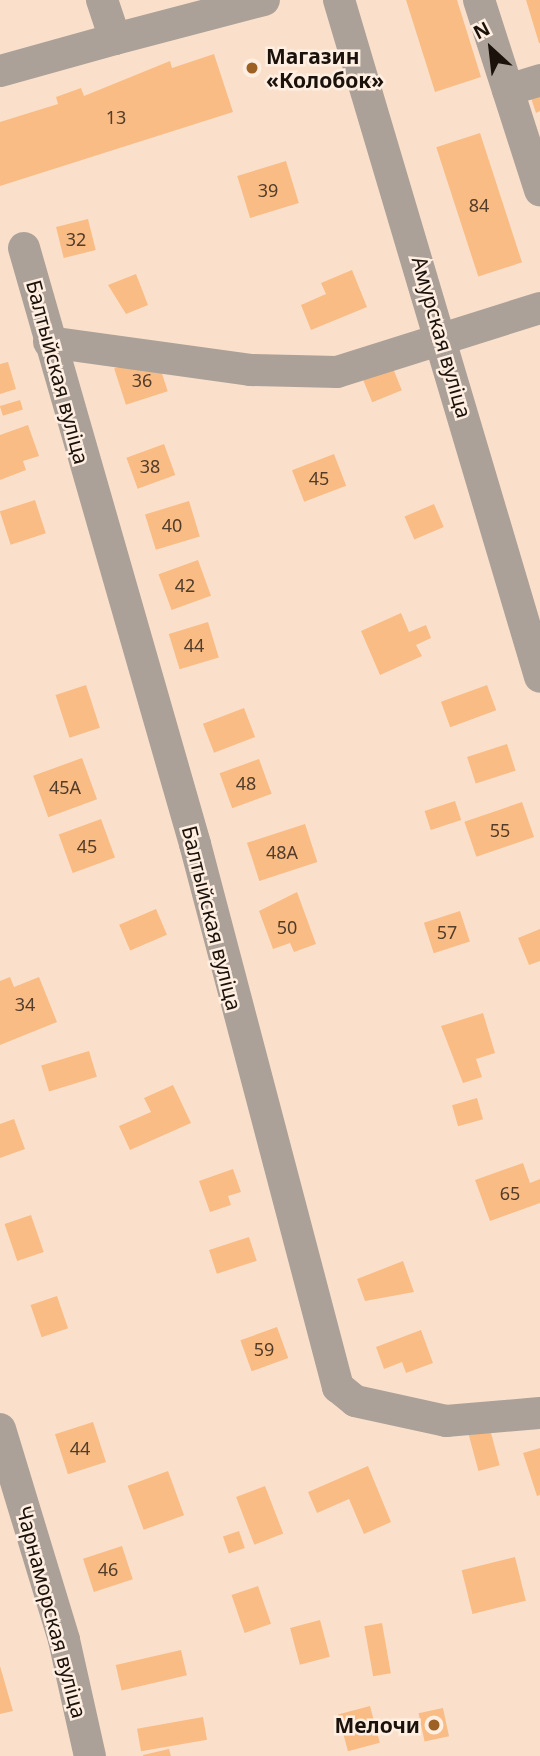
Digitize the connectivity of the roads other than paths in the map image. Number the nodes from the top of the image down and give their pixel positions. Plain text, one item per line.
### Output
1 (102, 0) edge
2 (264, 0) edge
3 (339, 0) edge
4 (479, 0) edge
5 (115, 39) junction
6 (0, 71) edge
7 (540, 80) edge
8 (508, 90) junction
9 (534, 153) edge
10 (540, 190) edge
11 (24, 248) dead end
12 (540, 308) edge
13 (443, 337) junction
14 (49, 342) junction
15 (540, 677) edge
16 (540, 1413) edge
17 (0, 1429) edge
18 (90, 1756) edge

1 - 5 street
2 - 5 street
3 - 13 street, Амурская вуліца
4 - 8 street
5 - 6 street
7 - 8 street
8 - 9 street
9 - 10 street
11 - 14 street, Балтыйская вуліца
12 - 13 street
13 - 14 street
13 - 15 street, Амурская вуліца
14 - 16 street, Балтыйская вуліца
17 - 18 street, Чарнаморская вуліца

